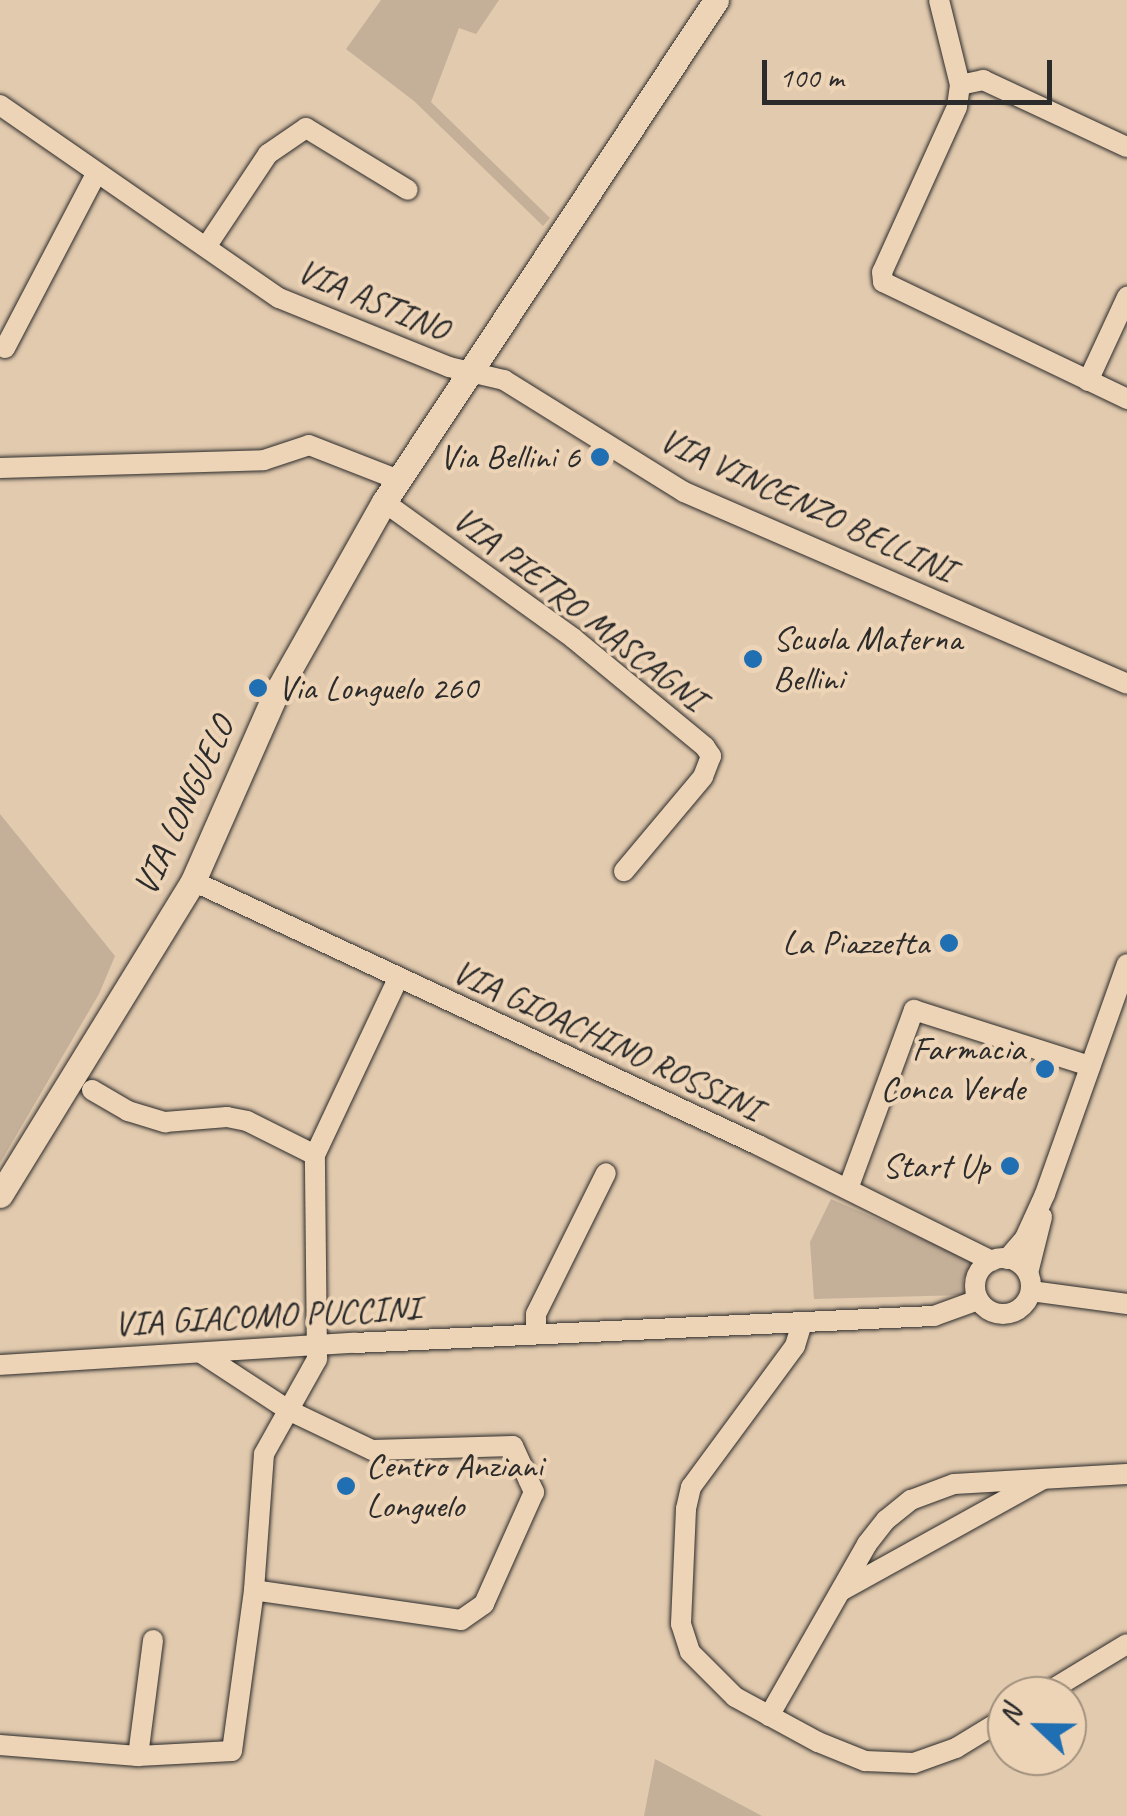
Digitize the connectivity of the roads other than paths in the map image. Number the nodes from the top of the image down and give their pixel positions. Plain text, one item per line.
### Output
1 (939, 0) edge
2 (715, 2) edge
3 (960, 85) junction
4 (0, 105) edge
5 (1127, 147) edge
6 (96, 174) junction
7 (408, 190) dead end
8 (206, 247) junction
9 (1127, 297) edge
10 (4, 348) dead end
11 (468, 372) junction
12 (1088, 381) junction
13 (1127, 400) edge
14 (0, 468) edge
15 (391, 491) junction
16 (1127, 684) edge
17 (624, 871) dead end
18 (193, 881) junction
19 (1126, 969) edge
20 (398, 979) junction
21 (1090, 1066) junction
22 (92, 1090) dead end
23 (315, 1155) junction
24 (24, 1156) junction
25 (606, 1173) dead end
26 (848, 1188) junction
27 (1046, 1194) junction
28 (0, 1195) edge
29 (0, 1209) edge
30 (999, 1260) junction
31 (1030, 1282) junction
32 (978, 1300) junction
33 (1127, 1304) edge
34 (802, 1323) junction
35 (536, 1334) junction
36 (316, 1346) junction
37 (200, 1353) junction
38 (0, 1364) edge
39 (288, 1410) junction
40 (1127, 1474) edge
41 (1050, 1475) junction
42 (254, 1590) junction
43 (838, 1593) junction
44 (153, 1640) dead end
45 (1127, 1644) edge
46 (1074, 1676) edge
47 (769, 1716) junction
48 (987, 1729) edge
49 (0, 1745) edge
50 (138, 1756) junction

1 - 3 street
2 - 11 street, VIA LONGUELO
3 - 5 street
3 - 12 street
4 - 6 street, VIA ASTINO
6 - 8 street, VIA ASTINO
6 - 10 street
7 - 8 street
8 - 11 street, VIA ASTINO
9 - 12 street
11 - 15 street, VIA LONGUELO
11 - 16 street, VIA VINCENZO BELLINI
12 - 13 street
14 - 15 street
15 - 17 street, VIA PIETRO MASCAGNI
15 - 18 street, VIA LONGUELO
18 - 20 street, VIA GIOACHINO ROSSINI
18 - 24 street, VIA LONGUELO
19 - 21 street
20 - 23 street
20 - 26 street, VIA GIOACHINO ROSSINI
21 - 26 street
21 - 27 street
22 - 23 street
23 - 36 street
24 - 28 street, VIA LONGUELO
24 - 29 street, VIA LONGUELO
25 - 35 street
26 - 30 street, VIA GIOACHINO ROSSINI
27 - 30 street
27 - 31 street
30 - 31 street
30 - 32 street
31 - 32 street, VIA GIACOMO PUCCINI
31 - 33 street
32 - 34 street, VIA GIACOMO PUCCINI
34 - 35 street, VIA GIACOMO PUCCINI
34 - 47 street
35 - 36 street, VIA GIACOMO PUCCINI
36 - 37 street, VIA GIACOMO PUCCINI
36 - 39 street
37 - 38 street, VIA GIACOMO PUCCINI
37 - 39 street
39 - 42 street
39 - 42 street
40 - 41 street
41 - 43 street
41 - 43 street
42 - 50 street
43 - 47 street
44 - 50 street
45 - 46 street
47 - 48 street
49 - 50 street

